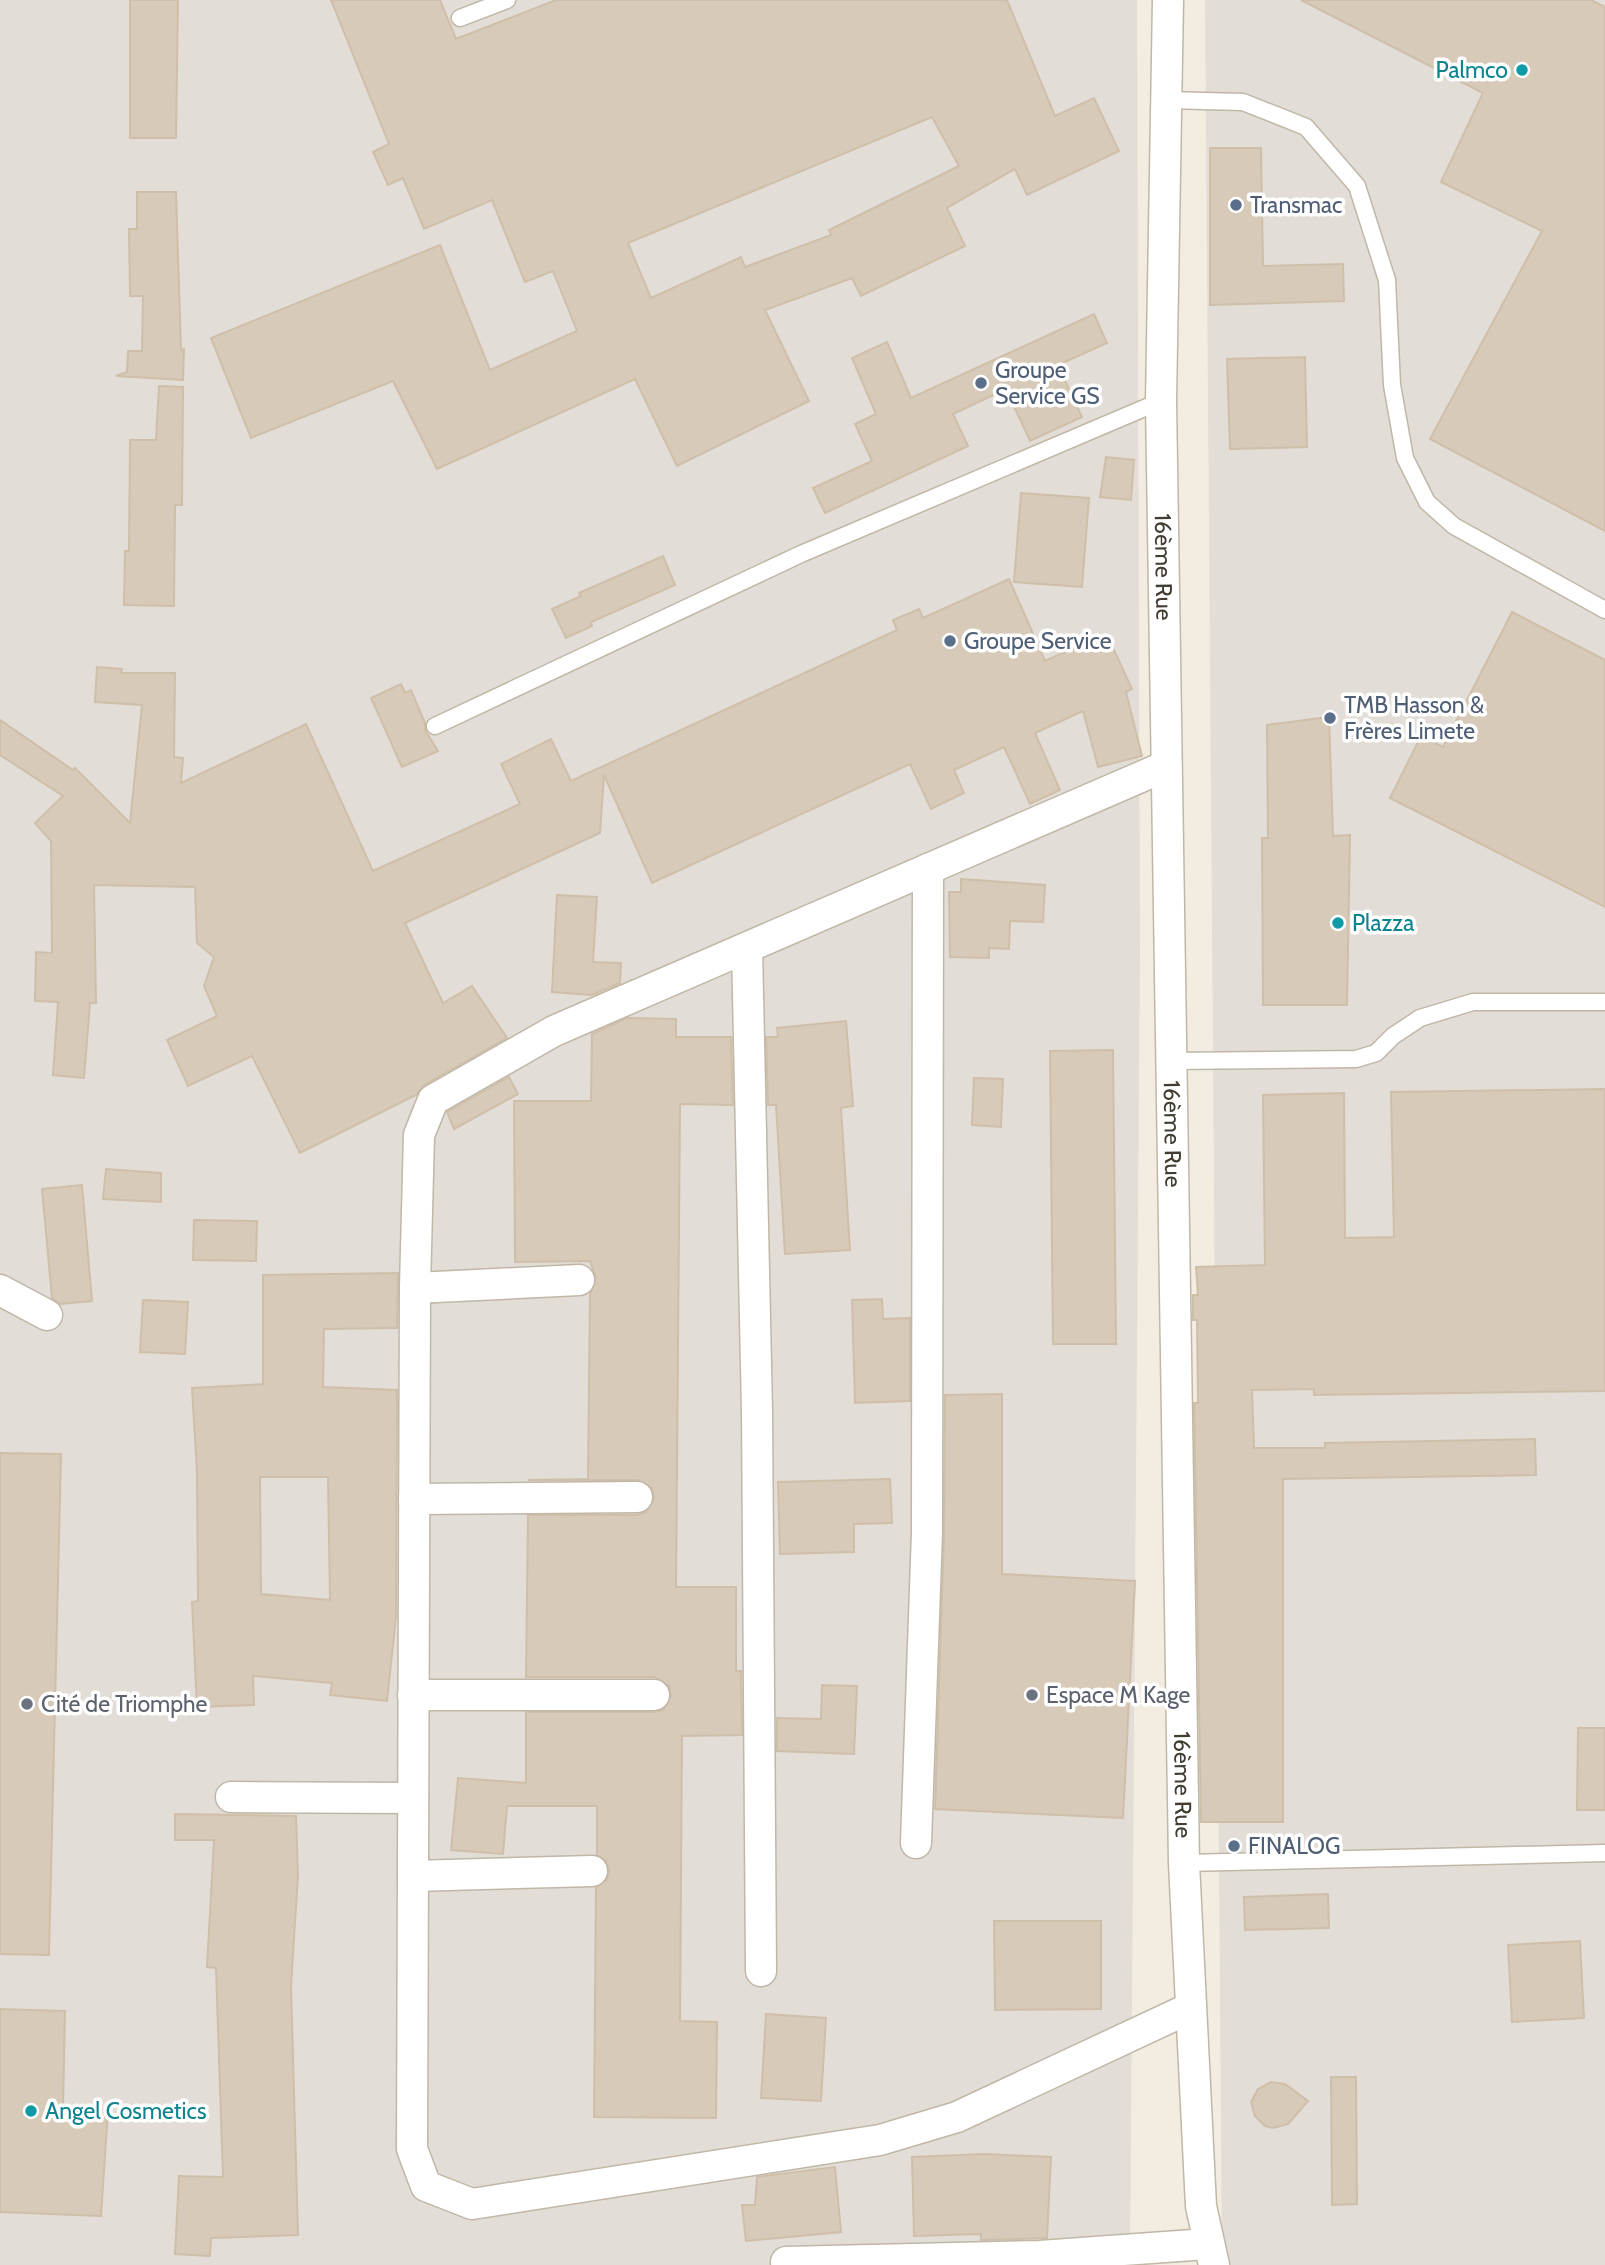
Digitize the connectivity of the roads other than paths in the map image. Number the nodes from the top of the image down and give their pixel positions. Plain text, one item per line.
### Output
1 (507, 0) edge
2 (1168, 0) edge
3 (460, 18) dead end
4 (1166, 100) junction
5 (1161, 401) junction
6 (1605, 610) edge
7 (435, 726) dead end
8 (1166, 766) junction
9 (928, 869) junction
10 (747, 948) junction
11 (1605, 1002) edge
12 (1170, 1061) junction
13 (579, 1280) dead end
14 (415, 1288) junction
15 (0, 1290) edge
16 (47, 1315) dead end
17 (637, 1497) dead end
18 (414, 1499) junction
19 (413, 1695) junction
20 (654, 1695) dead end
21 (232, 1797) dead end
22 (413, 1798) junction
23 (916, 1843) dead end
24 (1605, 1853) edge
25 (1184, 1863) junction
26 (592, 1871) dead end
27 (413, 1876) junction
28 (761, 1971) dead end
29 (1190, 2008) junction
30 (1205, 2258) edge
31 (786, 2262) dead end

1 - 3 lane
2 - 4 street, 16ème Rue
4 - 5 street, 16ème Rue
4 - 6 lane
5 - 7 lane
5 - 8 street, 16ème Rue
8 - 9 street
8 - 12 street, 16ème Rue
9 - 10 street
9 - 23 street
10 - 14 street
10 - 28 street
11 - 12 lane
12 - 25 street, 16ème Rue
13 - 14 street
14 - 18 street
15 - 16 street
17 - 18 street
18 - 19 street
19 - 20 street
19 - 22 street
21 - 22 street
22 - 27 street
24 - 25 lane
25 - 29 street, 16ème Rue
26 - 27 street
27 - 29 street
29 - 30 street, 16ème Rue
30 - 31 street

